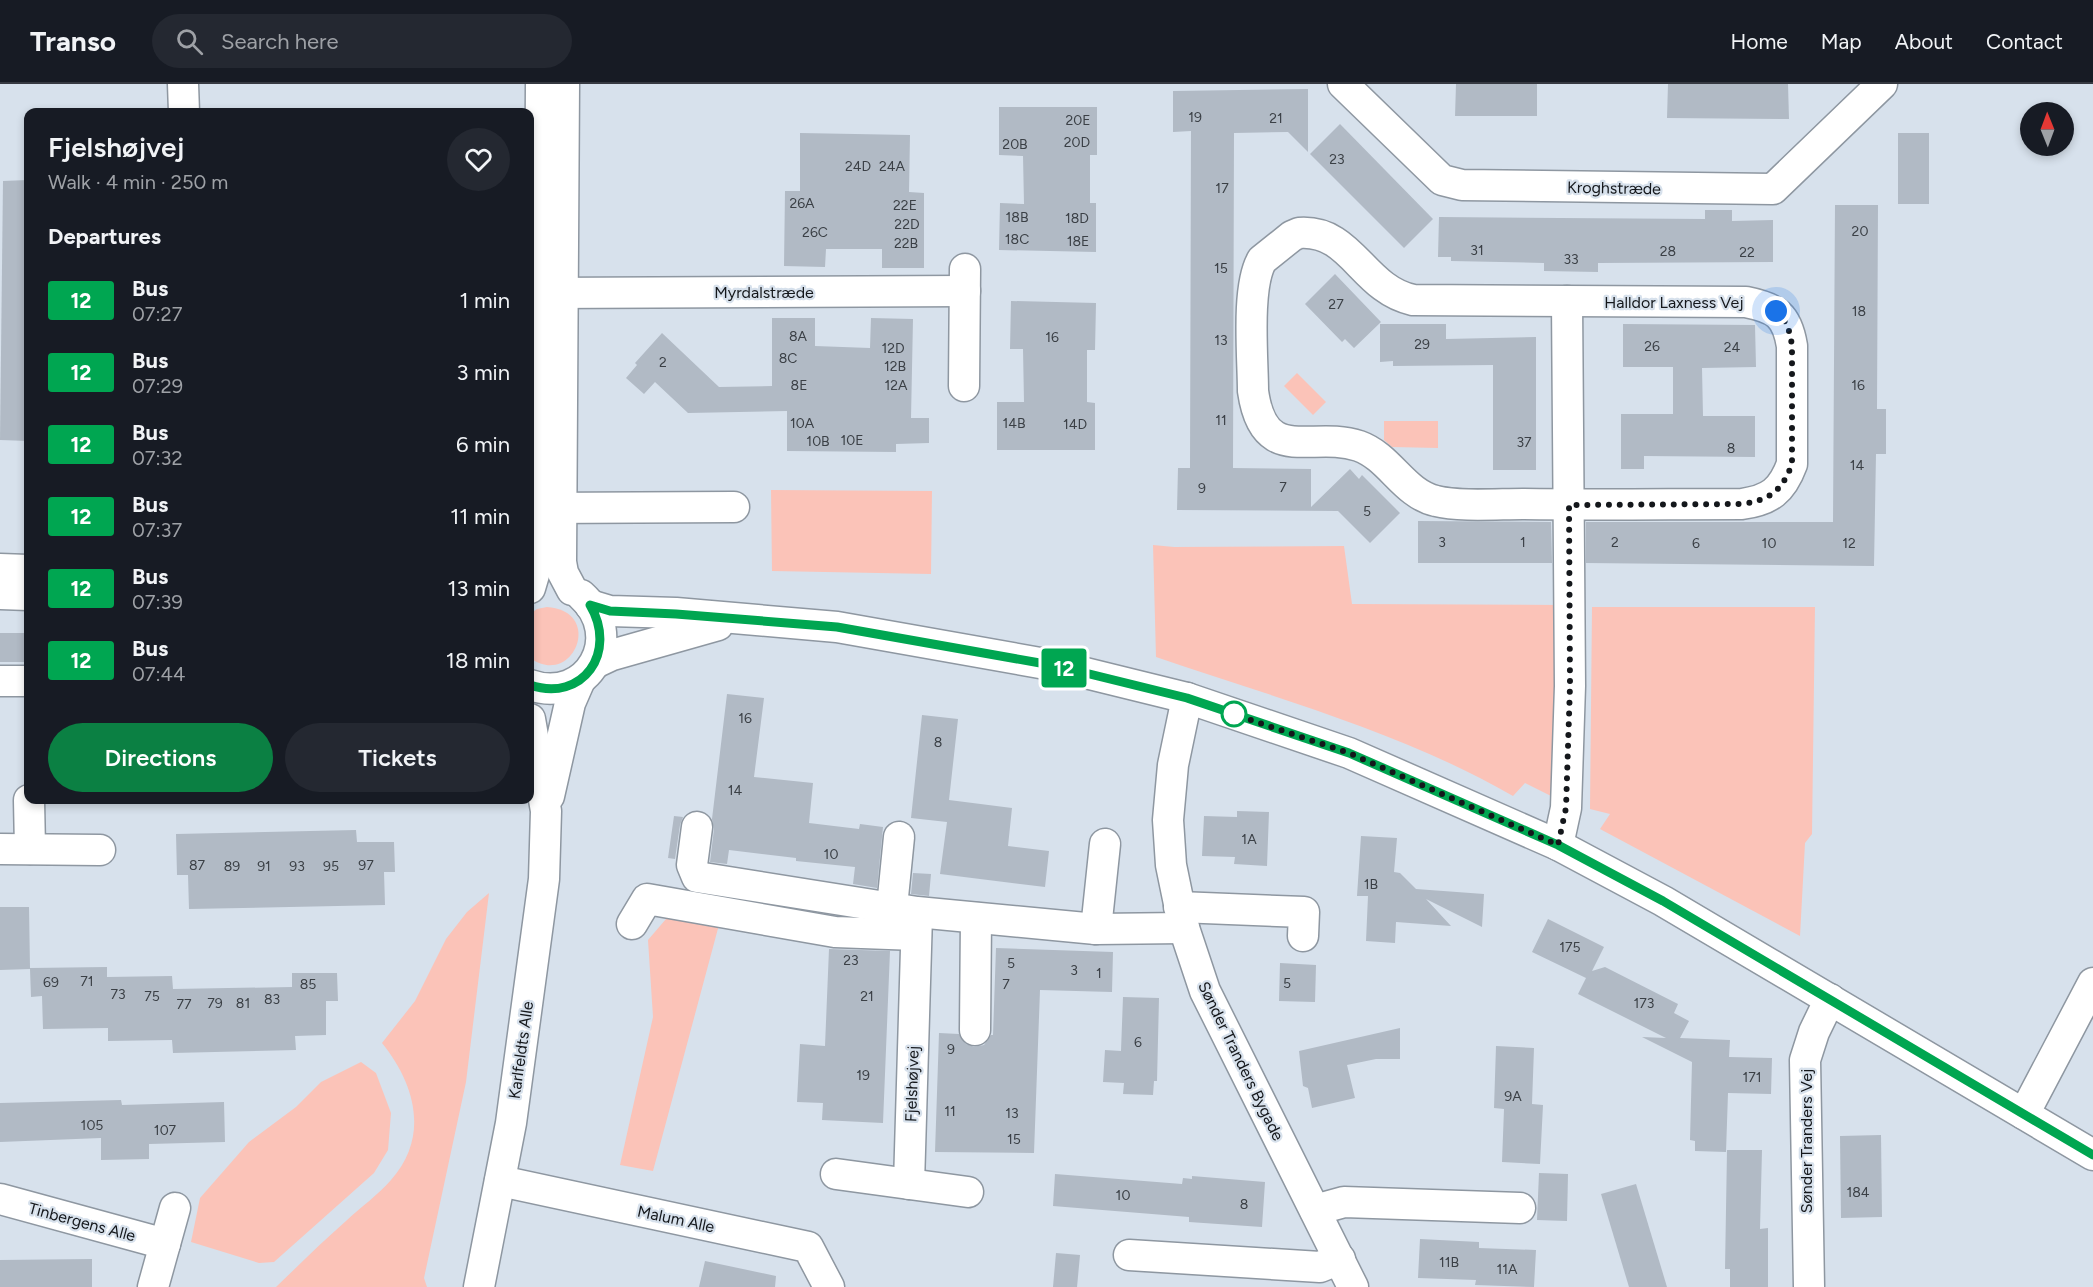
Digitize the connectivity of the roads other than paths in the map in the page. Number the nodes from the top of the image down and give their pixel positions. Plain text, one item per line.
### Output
1 (183, 84) edge
2 (541, 84) edge
3 (564, 84) edge
4 (1343, 84) edge
5 (1882, 84) edge
6 (184, 108) edge
7 (544, 293) edge
8 (1567, 301) junction
9 (964, 386) dead end
10 (1569, 505) junction
11 (734, 507) dead end
12 (551, 508) junction
13 (0, 569) edge
14 (24, 570) edge
15 (534, 574) edge
16 (534, 587) edge
17 (0, 594) edge
18 (24, 595) edge
19 (581, 597) junction
20 (737, 620) junction
21 (587, 671) junction
22 (0, 681) edge
23 (24, 681) edge
24 (534, 686) edge
25 (1187, 698) junction
26 (534, 742) edge
27 (29, 804) edge
28 (546, 811) junction
29 (697, 826) dead end
30 (899, 837) dead end
31 (1105, 844) dead end
32 (1558, 845) junction
33 (0, 849) edge
34 (30, 849) junction
35 (100, 850) dead end
36 (1182, 917) junction
37 (908, 918) junction
38 (976, 918) junction
39 (632, 924) dead end
40 (1096, 929) junction
41 (1303, 936) dead end
42 (2093, 983) edge
43 (1830, 999) junction
44 (975, 1030) dead end
45 (2024, 1114) junction
46 (2093, 1155) edge
47 (836, 1174) dead end
48 (500, 1181) junction
49 (909, 1184) junction
50 (968, 1192) dead end
51 (0, 1199) edge
52 (175, 1208) dead end
53 (1520, 1208) dead end
54 (1315, 1210) junction
55 (165, 1244) junction
56 (1129, 1255) dead end
57 (1340, 1259) junction
58 (153, 1287) edge
59 (478, 1287) edge
60 (829, 1287) edge
61 (1353, 1287) edge
62 (1809, 1287) edge

1 - 6 street
2 - 7 street
3 - 7 street
4 - 5 street, Kroghstræde
7 - 9 street, Myrdalstræde
7 - 12 street
8 - 10 street
8 - 10 street, Halldor Laxness Vej
8 - 10 street, Halldor Laxness Vej
10 - 32 street
11 - 12 street
12 - 15 street
12 - 19 street
13 - 14 street
16 - 19 street
17 - 18 street
19 - 20 street
19 - 21 street, Karlfeldts Alle
20 - 21 street
20 - 25 street
21 - 24 street
21 - 28 street, Karlfeldts Alle
22 - 23 street
25 - 32 street
25 - 36 street, Sønder Tranders Bygade
26 - 28 street, Karlfeldts Alle
27 - 34 street
28 - 48 street, Karlfeldts Alle
29 - 37 street
30 - 37 street, Fjelshøjvej
31 - 40 street
32 - 43 street
33 - 34 street
34 - 35 street
36 - 40 street
36 - 41 street
36 - 54 street, Sønder Tranders Bygade
37 - 38 street
37 - 39 street
37 - 49 street, Fjelshøjvej
38 - 40 street
38 - 44 street
42 - 45 street
43 - 45 street
43 - 62 street, Sønder Tranders Vej
45 - 46 street
47 - 49 street
48 - 59 street, Karlfeldts Alle
48 - 60 street, Malum Alle
49 - 50 street
51 - 55 street, Tinbergens Alle
52 - 55 street
53 - 54 street
54 - 57 street, Sønder Tranders Bygade
55 - 58 street
56 - 57 street
57 - 61 street, Sønder Tranders Bygade

